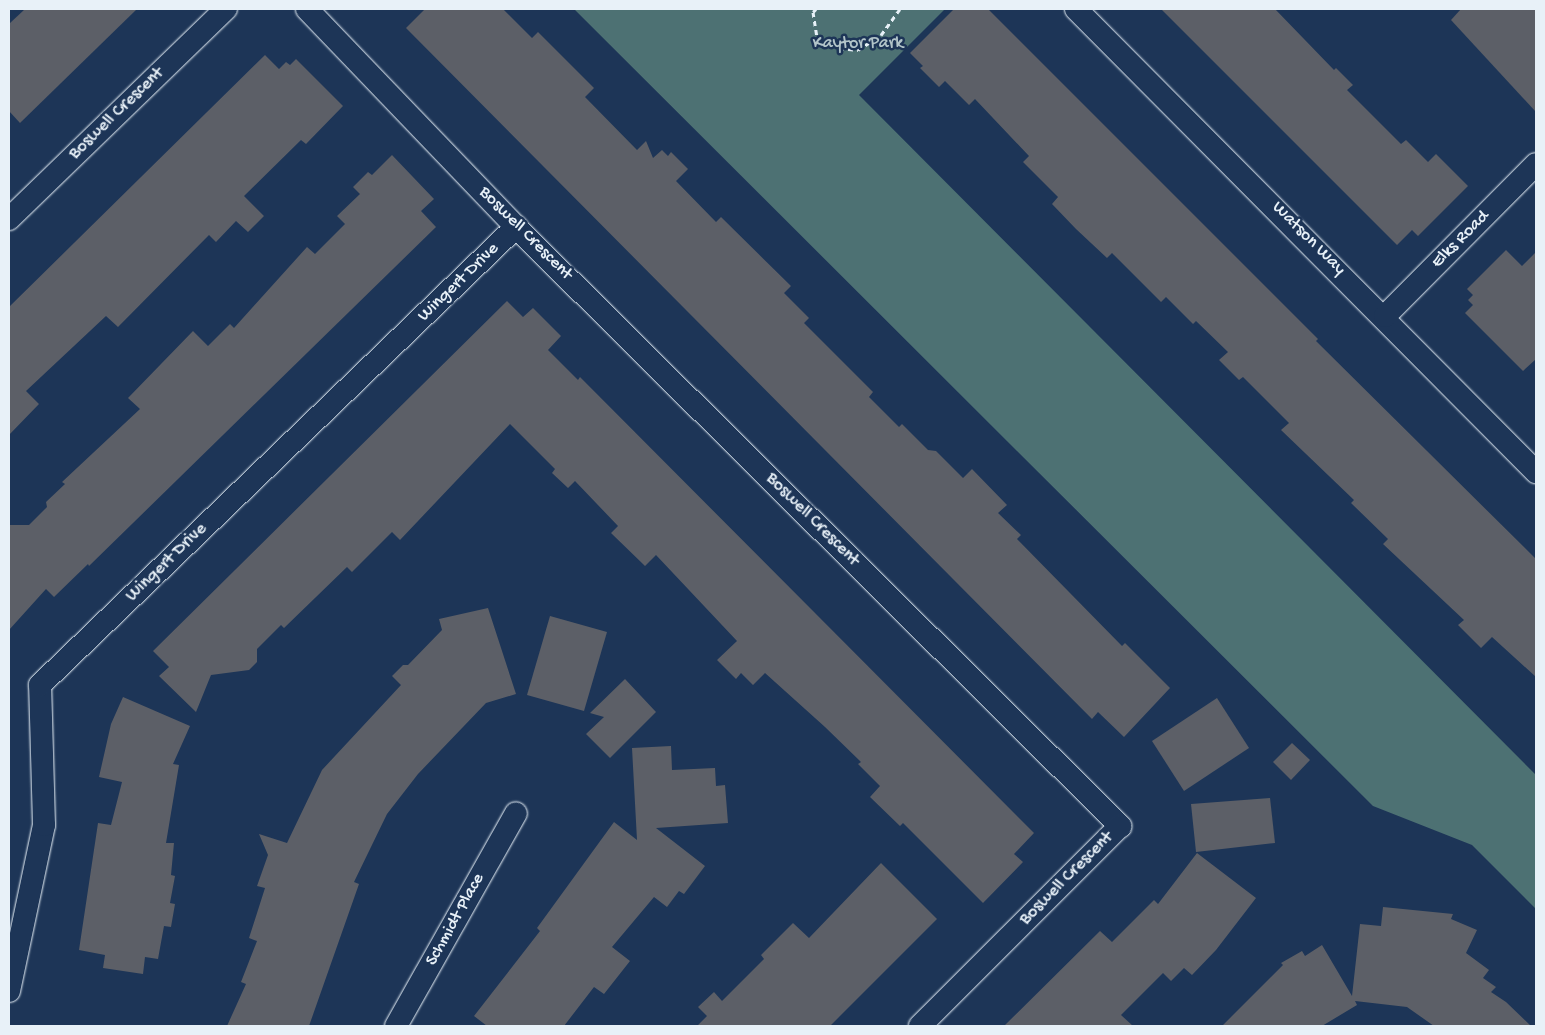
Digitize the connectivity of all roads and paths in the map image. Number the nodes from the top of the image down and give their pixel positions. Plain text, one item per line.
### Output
1 (226, 9) edge
2 (307, 9) edge
3 (816, 9) edge
4 (900, 9) edge
5 (1076, 9) edge
6 (1536, 164) edge
7 (9, 219) edge
8 (516, 227) junction
9 (1385, 316) junction
10 (1536, 472) edge
11 (516, 813) dead end
12 (9, 991) edge
13 (396, 1026) edge
14 (920, 1026) edge

1 - 7 street, Boswell Crescent
2 - 8 street, Boswell Crescent
3 - 4 path
5 - 9 street, Watson Way
6 - 9 street, Elks Road
8 - 12 street, Wingert Drive
8 - 14 street, Boswell Crescent
9 - 10 street, Watson Way
11 - 13 street, Schmidt Place

